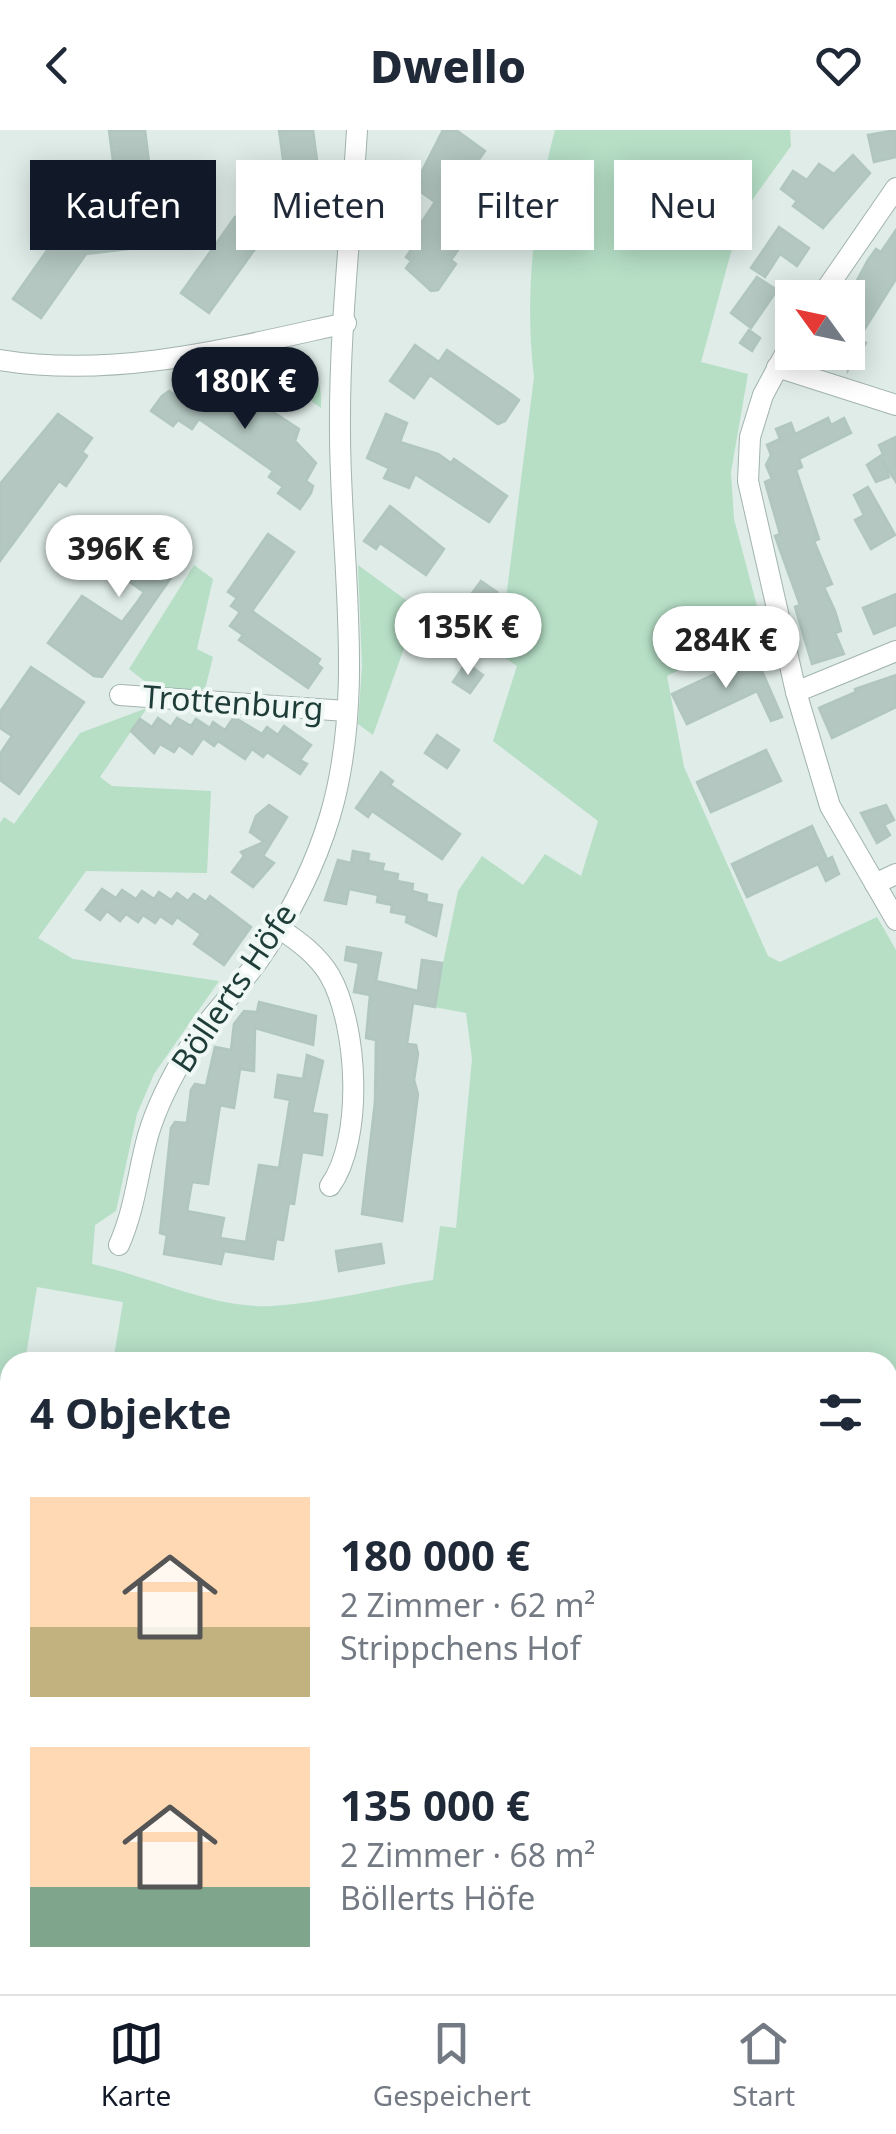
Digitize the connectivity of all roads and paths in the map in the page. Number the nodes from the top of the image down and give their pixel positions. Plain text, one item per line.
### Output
1 (357, 130) edge
2 (896, 188) edge
3 (832, 280) edge
4 (346, 324) junction
5 (0, 360) edge
6 (776, 370) edge
7 (786, 370) edge
8 (896, 405) edge
9 (896, 651) edge
10 (796, 692) junction
11 (120, 695) dead end
12 (346, 711) junction
13 (896, 874) edge
14 (876, 884) junction
15 (896, 920) edge
16 (279, 928) junction
17 (330, 1186) dead end
18 (119, 1245) dead end

1 - 4 street, Böllerts Höfe
2 - 3 street
4 - 5 street
4 - 12 street, Böllerts Höfe
6 - 10 street
7 - 8 street
9 - 10 street
10 - 14 street
11 - 12 street, Trottenburg
12 - 16 street, Böllerts Höfe
13 - 14 street
14 - 15 street
16 - 17 street
16 - 18 street, Böllerts Höfe

